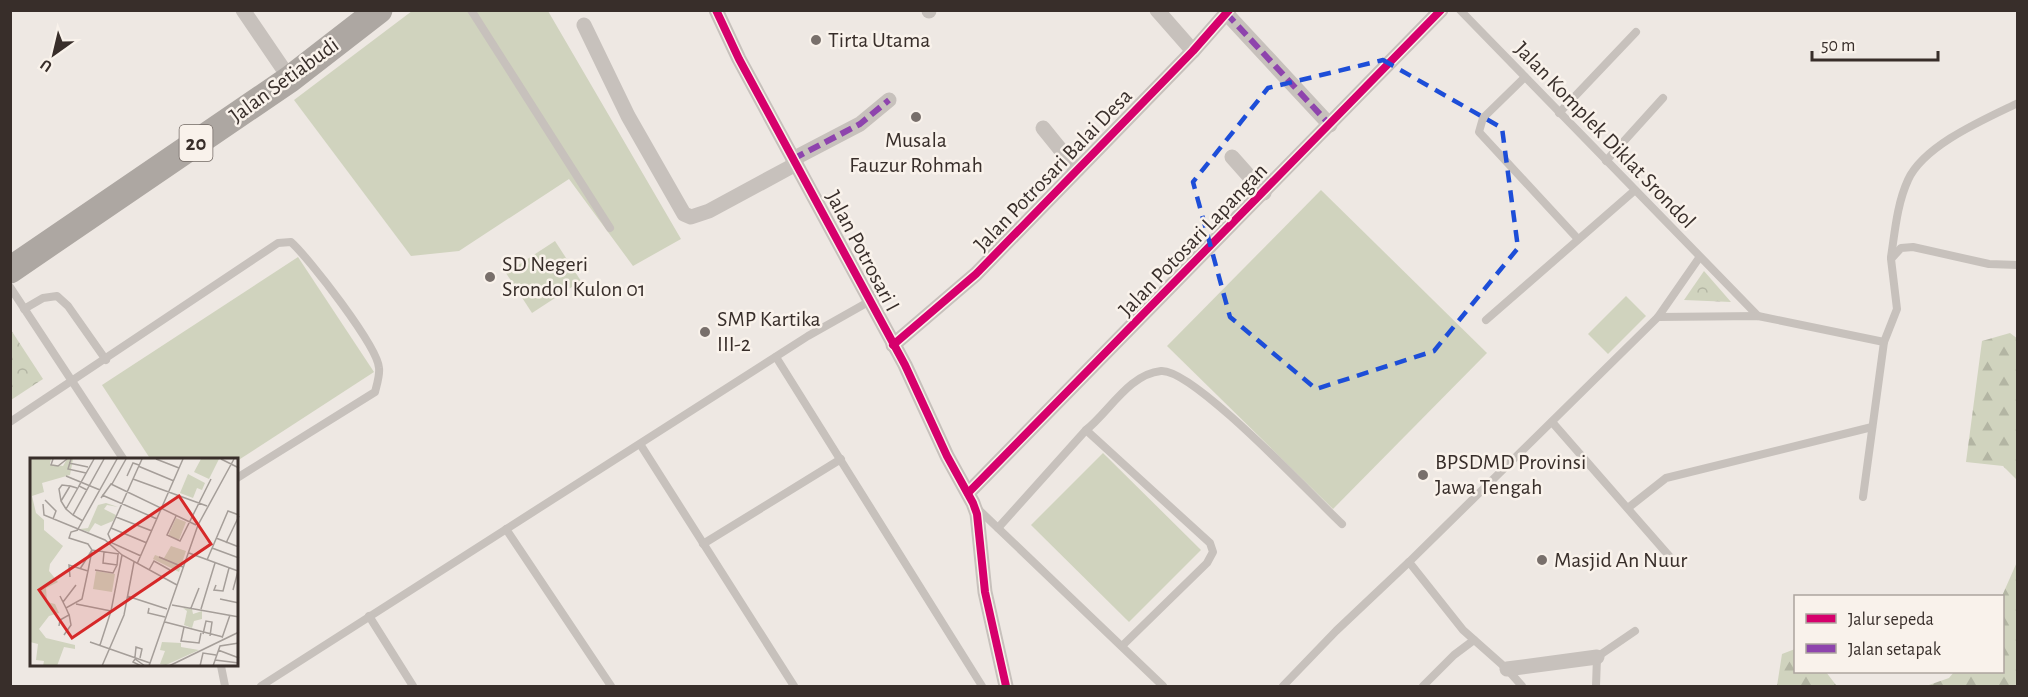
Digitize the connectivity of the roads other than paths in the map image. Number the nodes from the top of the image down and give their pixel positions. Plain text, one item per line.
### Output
1 (243, 10) edge
2 (379, 10) edge
3 (471, 10) edge
4 (716, 10) edge
5 (1157, 10) edge
6 (1441, 10) edge
7 (1460, 10) edge
8 (1227, 12) edge
9 (584, 25) dead end
10 (1636, 32) dead end
11 (1193, 51) junction
12 (1524, 77) junction
13 (290, 79) junction
14 (1664, 98) dead end
15 (888, 100) dead end
16 (2018, 103) edge
17 (1559, 113) junction
18 (1330, 125) junction
19 (1043, 128) dead end
20 (1232, 157) dead end
21 (1606, 161) junction
22 (795, 162) junction
23 (1077, 170) junction
24 (1634, 190) junction
25 (1264, 193) junction
26 (610, 228) dead end
27 (1578, 239) junction
28 (1699, 258) junction
29 (1891, 259) junction
30 (2018, 265) edge
31 (10, 270) edge
32 (10, 287) edge
33 (870, 301) junction
34 (24, 309) junction
35 (1758, 316) junction
36 (1658, 317) junction
37 (1486, 321) dead end
38 (1884, 342) junction
39 (893, 345) junction
40 (776, 357) junction
41 (106, 360) junction
42 (72, 382) junction
43 (10, 422) edge
44 (1552, 422) junction
45 (1872, 427) junction
46 (1086, 430) junction
47 (640, 444) junction
48 (123, 458) edge
49 (840, 459) junction
50 (238, 477) edge
51 (1863, 497) dead end
52 (970, 498) junction
53 (1628, 508) junction
54 (1342, 524) dead end
55 (998, 528) junction
56 (506, 529) junction
57 (703, 544) junction
58 (1409, 562) junction
59 (1677, 565) dead end
60 (369, 616) junction
61 (1635, 631) dead end
62 (1474, 640) junction
63 (1122, 646) junction
64 (1597, 657) junction
65 (221, 667) edge
66 (1508, 669) junction
67 (225, 687) edge
68 (261, 687) edge
69 (413, 687) edge
70 (611, 687) edge
71 (794, 687) edge
72 (982, 687) edge
73 (1006, 687) edge
74 (1163, 687) edge
75 (1283, 687) edge
76 (1423, 687) edge
77 (1522, 687) edge
78 (1596, 687) edge

1 - 13 street
2 - 13 highway, Jalan Setiabudi / 20
3 - 26 lane
4 - 22 street, Jalan Potrosari I
5 - 11 street
6 - 18 street, Jalan Potosari Lapangan
7 - 12 lane, Jalan Komplek Diklat Srondol
8 - 11 street, Jalan Potrosari Balai Desa
8 - 18 street
9 - 22 street
10 - 17 lane
11 - 23 street, Jalan Potrosari Balai Desa
12 - 17 lane, Jalan Komplek Diklat Srondol
12 - 27 lane
13 - 31 highway, Jalan Setiabudi / 20
14 - 21 lane
15 - 22 street
16 - 29 lane
17 - 21 lane, Jalan Komplek Diklat Srondol
18 - 25 street, Jalan Potosari Lapangan
19 - 23 street
20 - 25 street
21 - 24 lane, Jalan Komplek Diklat Srondol
22 - 33 street, Jalan Potrosari I
23 - 39 street, Jalan Potrosari Balai Desa
24 - 27 lane
24 - 28 lane, Jalan Komplek Diklat Srondol
25 - 52 street, Jalan Potosari Lapangan
27 - 37 lane
28 - 35 lane, Jalan Komplek Diklat Srondol
28 - 36 lane, Jalan Komplek Diklat Srondol
29 - 30 lane
29 - 38 lane
32 - 34 lane
33 - 39 street, Jalan Potrosari I
33 - 40 lane
34 - 41 lane
34 - 42 lane
35 - 36 lane
35 - 38 lane
36 - 44 lane, Jalan Komplek Diklat Srondol
38 - 45 lane
39 - 52 street, Jalan Potrosari I
40 - 47 lane
40 - 49 lane
41 - 42 lane
41 - 50 lane
42 - 43 lane
42 - 48 lane
44 - 53 lane
44 - 58 lane, Jalan Komplek Diklat Srondol
45 - 51 lane
45 - 53 lane
46 - 54 lane
46 - 55 lane
46 - 63 lane
47 - 56 lane
47 - 57 lane
49 - 57 lane
49 - 72 lane
52 - 55 lane
52 - 73 street, Jalan Potrosari I
53 - 59 lane
55 - 63 lane
56 - 60 lane
56 - 70 lane
57 - 71 lane
58 - 62 lane
58 - 75 lane, Jalan Komplek Diklat Srondol
60 - 68 lane
60 - 69 lane
61 - 64 lane
62 - 66 lane
62 - 76 lane
63 - 74 lane
64 - 66 street
64 - 78 lane
65 - 67 lane
66 - 77 lane

